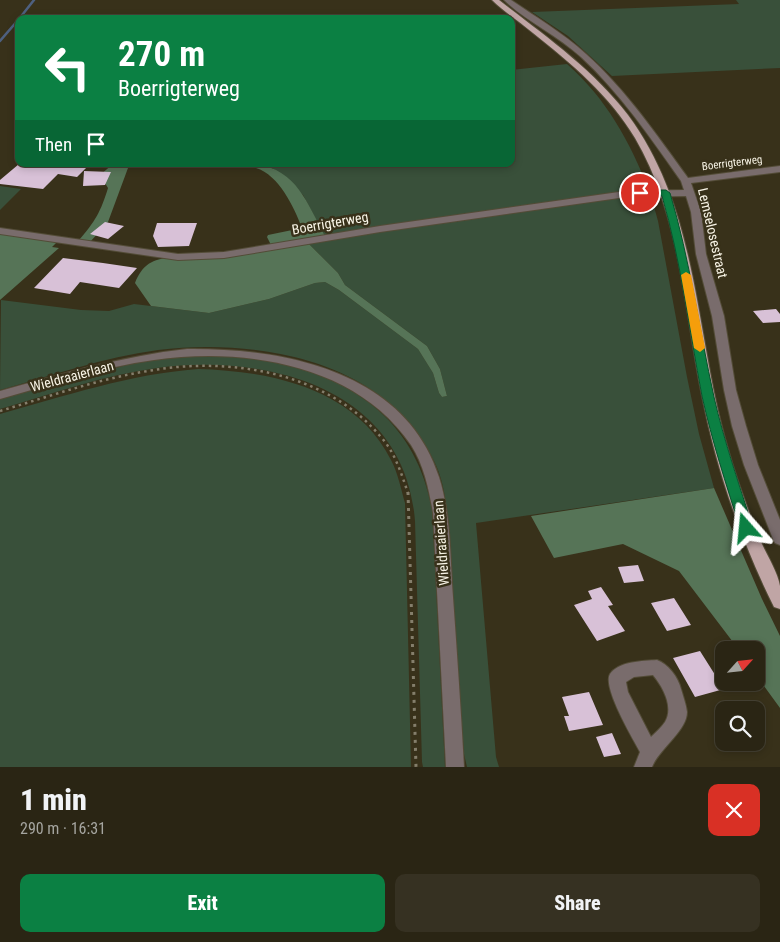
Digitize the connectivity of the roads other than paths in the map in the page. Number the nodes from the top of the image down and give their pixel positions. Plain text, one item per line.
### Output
1 (495, 0) edge
2 (507, 0) edge
3 (515, 15) edge
4 (515, 15) edge
5 (780, 169) edge
6 (688, 187) junction
7 (666, 193) junction
8 (0, 231) edge
9 (0, 395) edge
10 (780, 539) edge
11 (780, 602) edge
12 (646, 759) edge
13 (455, 767) edge

1 - 4 main road
2 - 6 street, Lemselosestraat
3 - 7 main road
5 - 6 street, Boerrigterweg
6 - 7 street, Boerrigterweg
6 - 10 street, Lemselosestraat
7 - 8 street, Boerrigterweg
7 - 11 main road
9 - 13 street, Wieldraaierlaan
12 - 12 street

